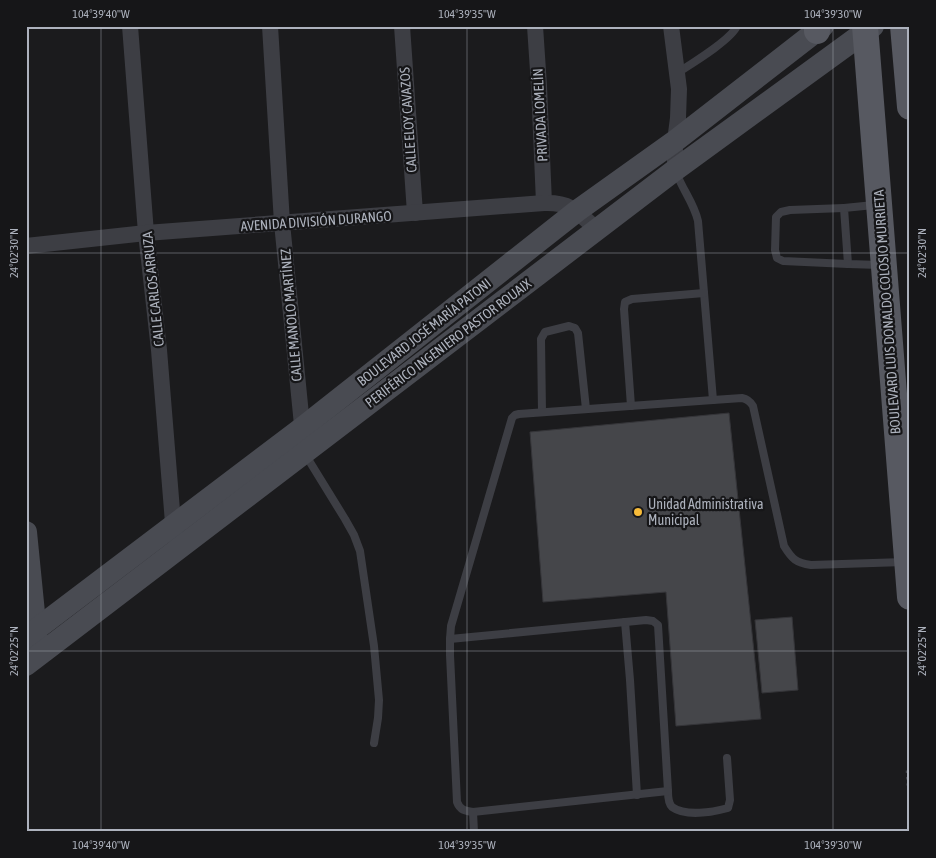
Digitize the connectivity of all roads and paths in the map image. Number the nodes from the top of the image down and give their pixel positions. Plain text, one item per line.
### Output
1 (130, 26) edge
2 (270, 26) edge
3 (402, 26) edge
4 (535, 26) edge
5 (671, 26) edge
6 (737, 26) edge
7 (903, 26) edge
8 (819, 28) edge
9 (868, 28) edge
10 (677, 73) junction
11 (909, 77) edge
12 (910, 107) edge
13 (675, 141) junction
14 (676, 170) junction
15 (544, 203) junction
16 (879, 205) junction
17 (844, 208) junction
18 (577, 211) junction
19 (415, 213) junction
20 (282, 223) junction
21 (597, 230) junction
22 (146, 234) junction
23 (26, 246) edge
24 (848, 264) junction
25 (883, 265) junction
26 (704, 293) junction
27 (713, 400) junction
28 (631, 406) junction
29 (586, 409) junction
30 (542, 412) junction
31 (302, 428) junction
32 (304, 454) junction
33 (174, 525) junction
34 (27, 543) edge
35 (176, 552) junction
36 (906, 562) junction
37 (909, 593) edge
38 (625, 622) junction
39 (31, 634) edge
40 (450, 639) junction
41 (32, 661) edge
42 (374, 743) dead end
43 (727, 758) dead end
44 (908, 767) edge
45 (910, 785) edge
46 (668, 792) junction
47 (637, 795) junction
48 (473, 812) junction
49 (474, 832) edge

1 - 22 street, CALLE CARLOS ARRUZA
2 - 20 street, CALLE MANOLO MARTÍNEZ
3 - 19 street, CALLE ELOY CAVAZOS
4 - 15 street, PRIVADA LOMELÍN
5 - 10 street
6 - 10 lane
7 - 11 main road
8 - 13 main road, BOULEVARD JOSÉ MARÍA PATONI
9 - 14 main road, PERIFÉRICO INGENIERO PASTOR ROUAIX
9 - 16 main road, BOULEVARD LUIS DONALDO COLOSIO MURRIETA
10 - 13 street
11 - 12 main road
13 - 14 street
13 - 18 main road, BOULEVARD JOSÉ MARÍA PATONI
14 - 21 main road, PERIFÉRICO INGENIERO PASTOR ROUAIX
14 - 26 lane
15 - 18 street, AVENIDA DIVISIÓN DURANGO
15 - 19 street, AVENIDA DIVISIÓN DURANGO
16 - 17 lane
16 - 25 main road, BOULEVARD LUIS DONALDO COLOSIO MURRIETA
17 - 24 lane
17 - 24 lane
18 - 21 street, AVENIDA DIVISIÓN DURANGO
18 - 31 main road, BOULEVARD JOSÉ MARÍA PATONI
19 - 20 street, AVENIDA DIVISIÓN DURANGO
20 - 22 street, AVENIDA DIVISIÓN DURANGO
20 - 31 street, CALLE MANOLO MARTÍNEZ
21 - 32 main road, PERIFÉRICO INGENIERO PASTOR ROUAIX
22 - 23 street, AVENIDA DIVISIÓN DURANGO
22 - 33 street, CALLE CARLOS ARRUZA
24 - 25 lane
25 - 36 main road, BOULEVARD LUIS DONALDO COLOSIO MURRIETA
26 - 27 lane
26 - 28 lane
27 - 28 lane
27 - 36 lane
28 - 29 lane
29 - 30 lane
29 - 30 lane
30 - 40 lane
31 - 32 street, CALLE MANOLO MARTÍNEZ
31 - 33 main road, BOULEVARD JOSÉ MARÍA PATONI
32 - 35 main road, PERIFÉRICO INGENIERO PASTOR ROUAIX
32 - 42 lane
33 - 35 street, CALLE CARLOS ARRUZA
33 - 39 main road, BOULEVARD JOSÉ MARÍA PATONI
34 - 39 main road
35 - 41 main road, PERIFÉRICO INGENIERO PASTOR ROUAIX
36 - 37 main road, BOULEVARD LUIS DONALDO COLOSIO MURRIETA
38 - 40 lane
38 - 46 lane
38 - 47 lane
39 - 41 main road
40 - 48 lane
43 - 46 lane
44 - 45 path
46 - 47 lane
47 - 48 lane
48 - 49 lane

